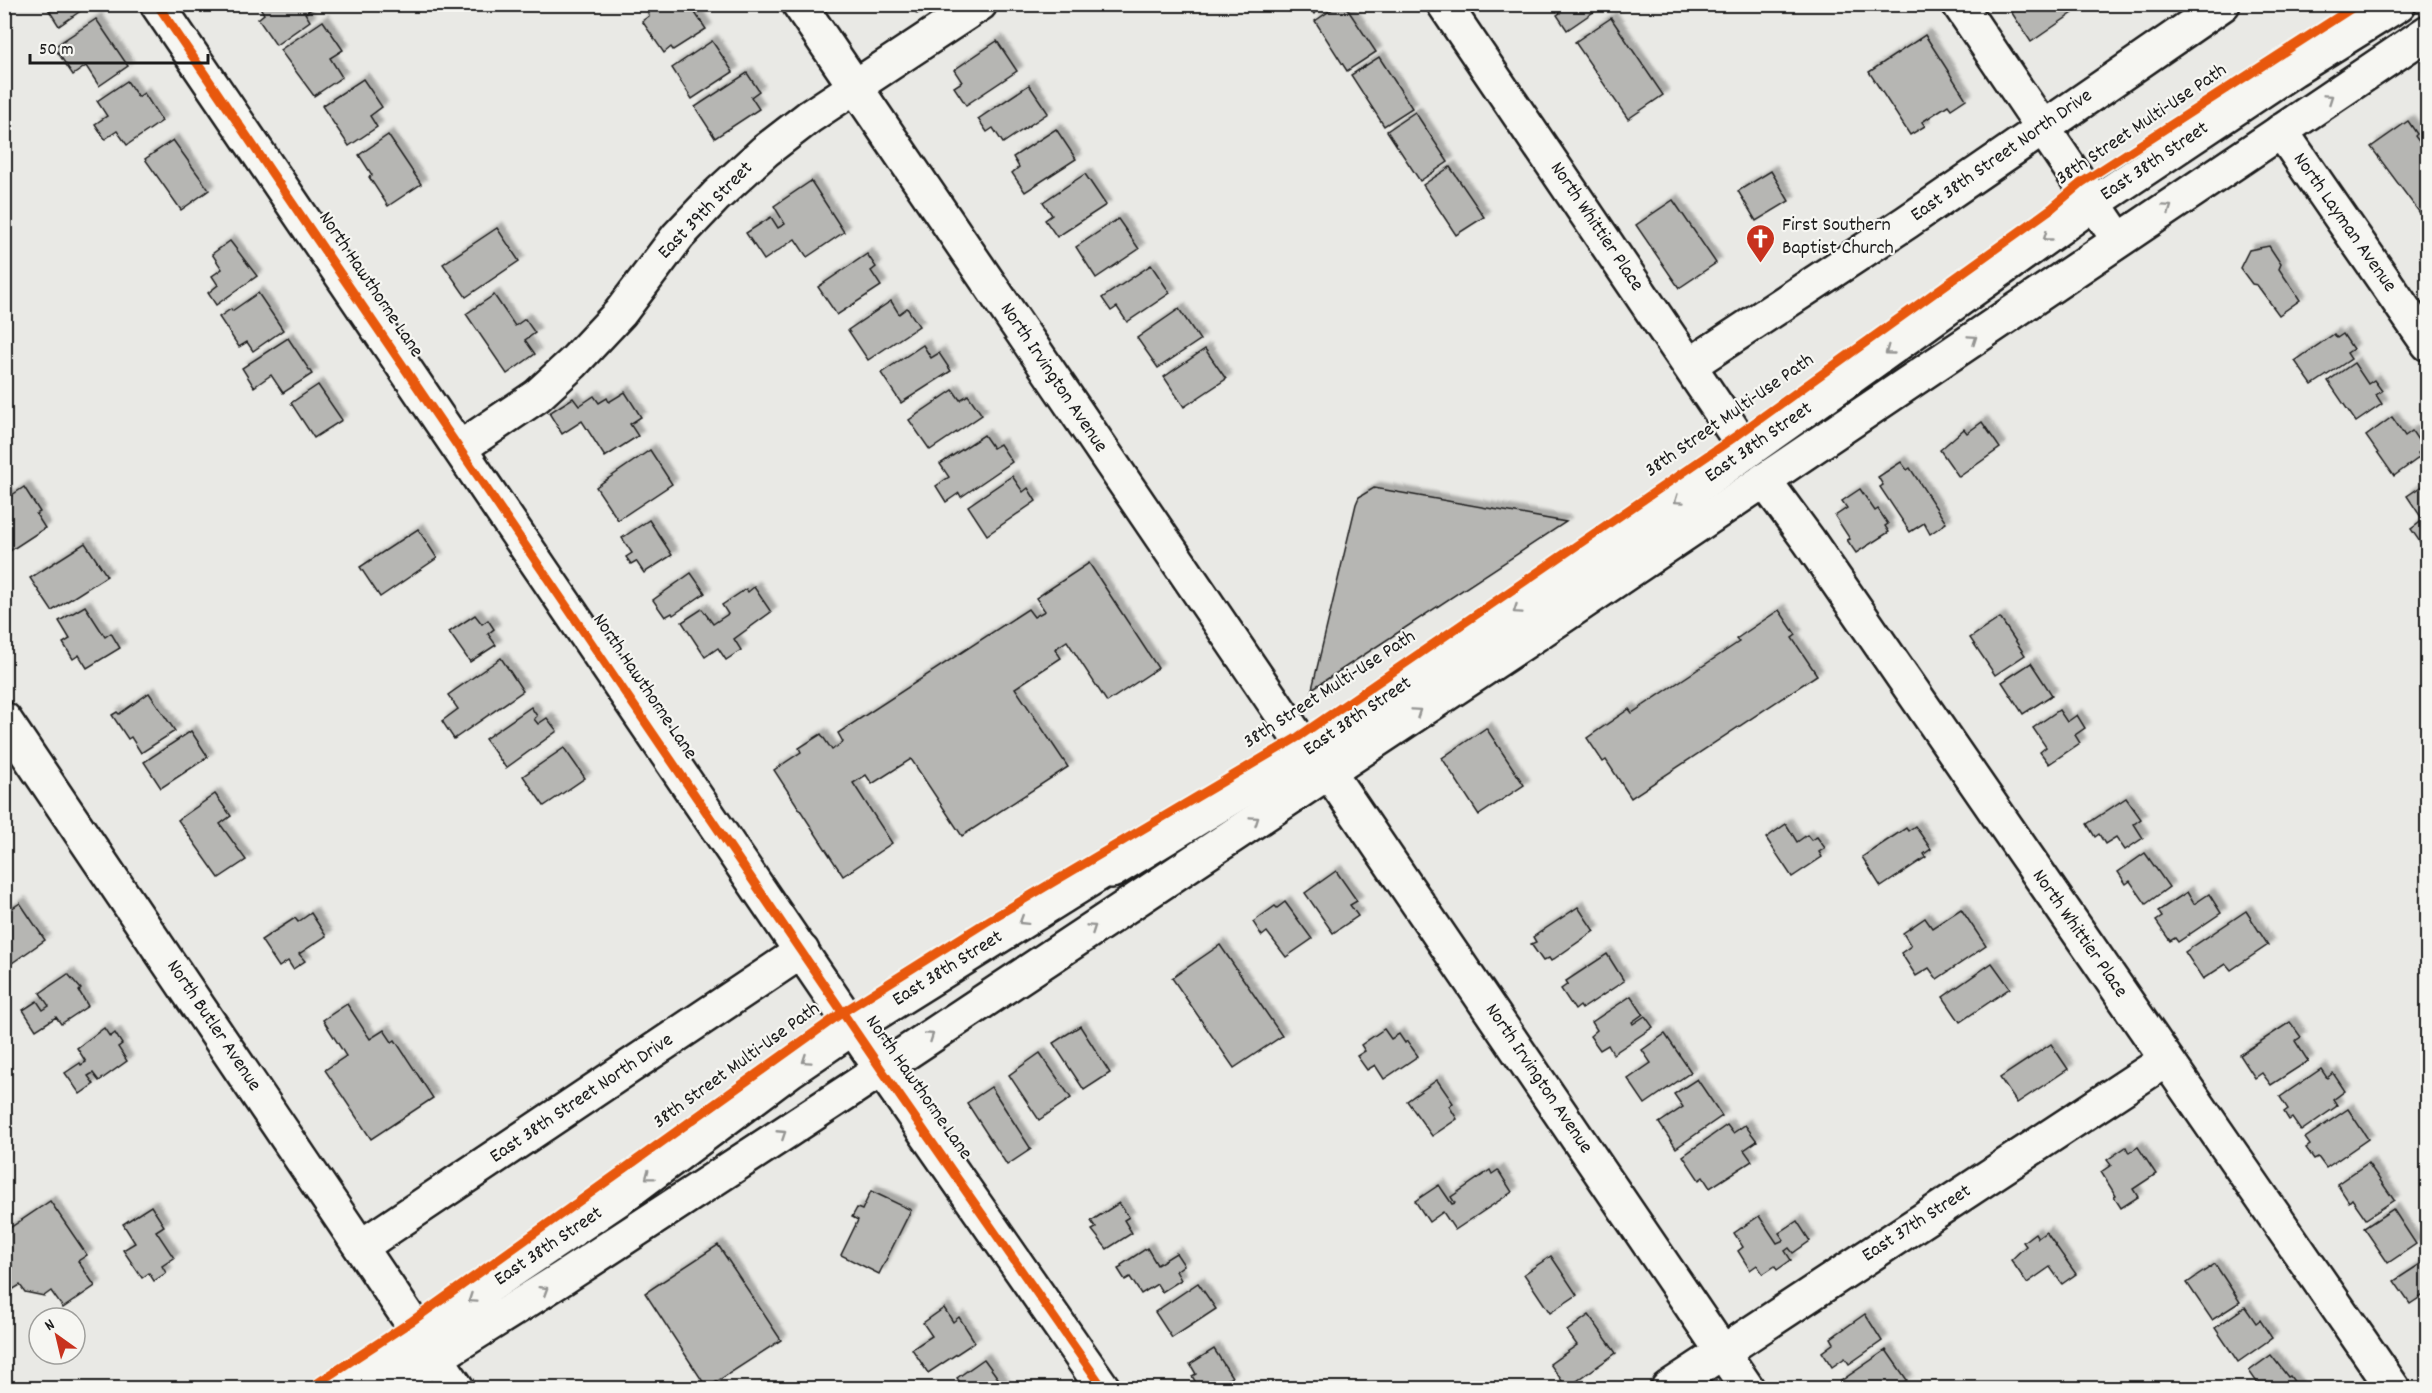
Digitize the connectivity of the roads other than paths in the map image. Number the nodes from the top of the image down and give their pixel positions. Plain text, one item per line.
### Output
1 (157, 4) edge
2 (799, 4) edge
3 (980, 4) edge
4 (1444, 4) edge
5 (1959, 4) edge
6 (2223, 4) edge
7 (2399, 4) edge
8 (2427, 32) edge
9 (855, 87) junction
10 (2043, 128) junction
11 (2281, 131) junction
12 (2094, 202) junction
13 (2118, 239) junction
14 (2427, 344) edge
15 (1690, 365) junction
16 (460, 448) junction
17 (1747, 451) junction
18 (1764, 480) junction
19 (4, 719) edge
20 (1318, 761) junction
21 (802, 951) junction
22 (854, 1028) junction
23 (2166, 1060) junction
24 (881, 1069) junction
25 (362, 1246) junction
26 (428, 1346) junction
27 (1723, 1353) junction
28 (338, 1389) edge
29 (388, 1389) edge
30 (457, 1389) edge
31 (1103, 1389) edge
32 (1668, 1389) edge
33 (1747, 1389) edge
34 (2393, 1389) edge

1 - 16 street, North Hawthorne Lane
2 - 9 street, North Irvington Avenue
3 - 9 street, East 39th Street
4 - 15 street, North Whittier Place
5 - 10 street
6 - 10 street, East 38th Street North Drive
7 - 12 street, East 38th Street
11 -> 8 street, East 38th Street
9 - 16 street, East 39th Street
9 - 20 street, North Irvington Avenue
10 - 12 street
10 - 15 street, East 38th Street North Drive
13 -> 11 street, East 38th Street
11 - 14 street, North Layman Avenue
12 - 13 street
12 -> 17 street, East 38th Street
18 -> 13 street, East 38th Street
15 - 17 street, North Whittier Place
16 - 21 street, North Hawthorne Lane
17 -> 20 street, East 38th Street
20 -> 18 street, East 38th Street
18 - 23 street, North Whittier Place
19 - 25 street, North Butler Avenue
20 -> 22 street, East 38th Street
24 -> 20 street, East 38th Street
20 - 27 street, North Irvington Avenue
21 - 22 street, North Hawthorne Lane
21 - 25 street, East 38th Street North Drive
22 - 24 street, North Hawthorne Lane
22 -> 26 street, East 38th Street
23 - 27 street, East 37th Street
23 - 34 street, North Whittier Place
26 -> 24 street, East 38th Street
24 - 31 street, North Hawthorne Lane
25 - 26 street, North Butler Avenue
26 - 28 street, East 38th Street
26 - 29 street, East 38th Street
26 - 30 street, North Butler Avenue
27 - 32 street, East 37th Street
27 - 33 street, North Irvington Avenue

